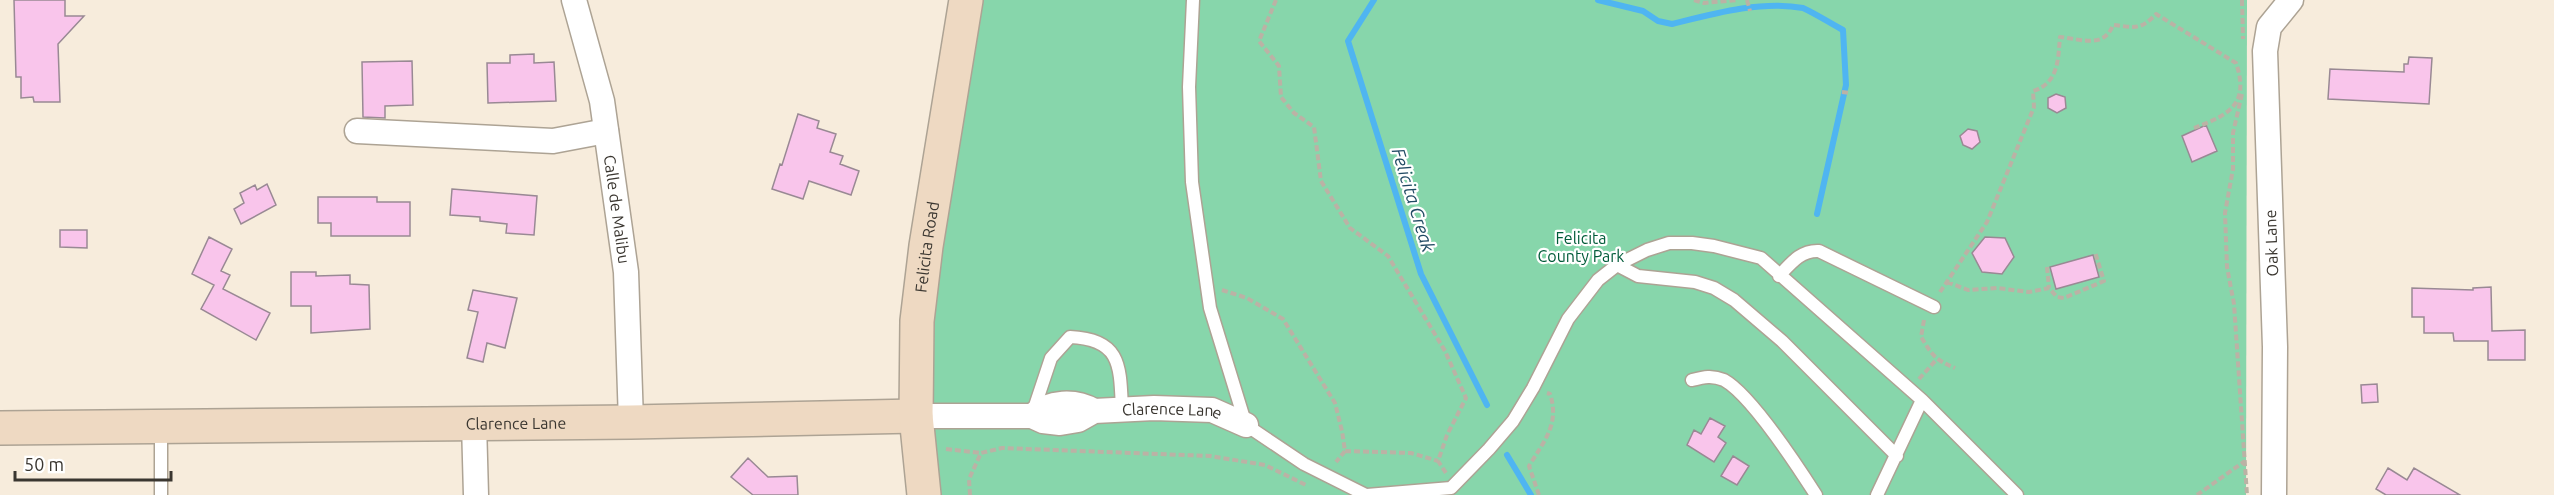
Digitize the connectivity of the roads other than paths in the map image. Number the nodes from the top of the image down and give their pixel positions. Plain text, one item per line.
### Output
1 (574, 0) edge
2 (966, 0) edge
3 (1193, 0) edge
4 (2291, 0) edge
5 (357, 130) dead end
6 (606, 130) junction
7 (1617, 265) junction
8 (1779, 276) junction
9 (1931, 306) road end
10 (1692, 380) dead end
11 (1922, 400) junction
12 (1122, 410) junction
13 (916, 416) junction
14 (1032, 416) junction
15 (631, 422) junction
16 (474, 423) junction
17 (1246, 424) junction
18 (161, 427) junction
19 (0, 428) edge
20 (1897, 456) junction
21 (1452, 489) edge
22 (161, 495) edge
23 (476, 495) edge
24 (924, 495) edge
25 (1367, 495) edge
26 (1816, 495) edge
27 (1877, 495) edge
28 (2017, 495) edge
29 (2274, 495) edge

1 - 6 street, Calle de Malibu
2 - 13 street, Felicita Road
3 - 17 lane
4 - 29 street, Oak Lane
5 - 6 street
6 - 15 street, Calle de Malibu
7 - 8 lane
7 - 20 lane
7 - 21 lane
8 - 9 lane
8 - 11 lane
10 - 26 lane
11 - 20 lane
11 - 28 lane
12 - 14 street, Clarence Lane
12 - 14 lane
12 - 17 street, Clarence Lane
13 - 14 street, Clarence Lane
13 - 15 street, Clarence Lane
13 - 24 street, Felicita Road
15 - 16 street, Clarence Lane
16 - 18 street, Clarence Lane
16 - 23 street
17 - 25 lane
18 - 19 street, Clarence Lane
18 - 22 lane
20 - 27 lane
21 - 25 lane

